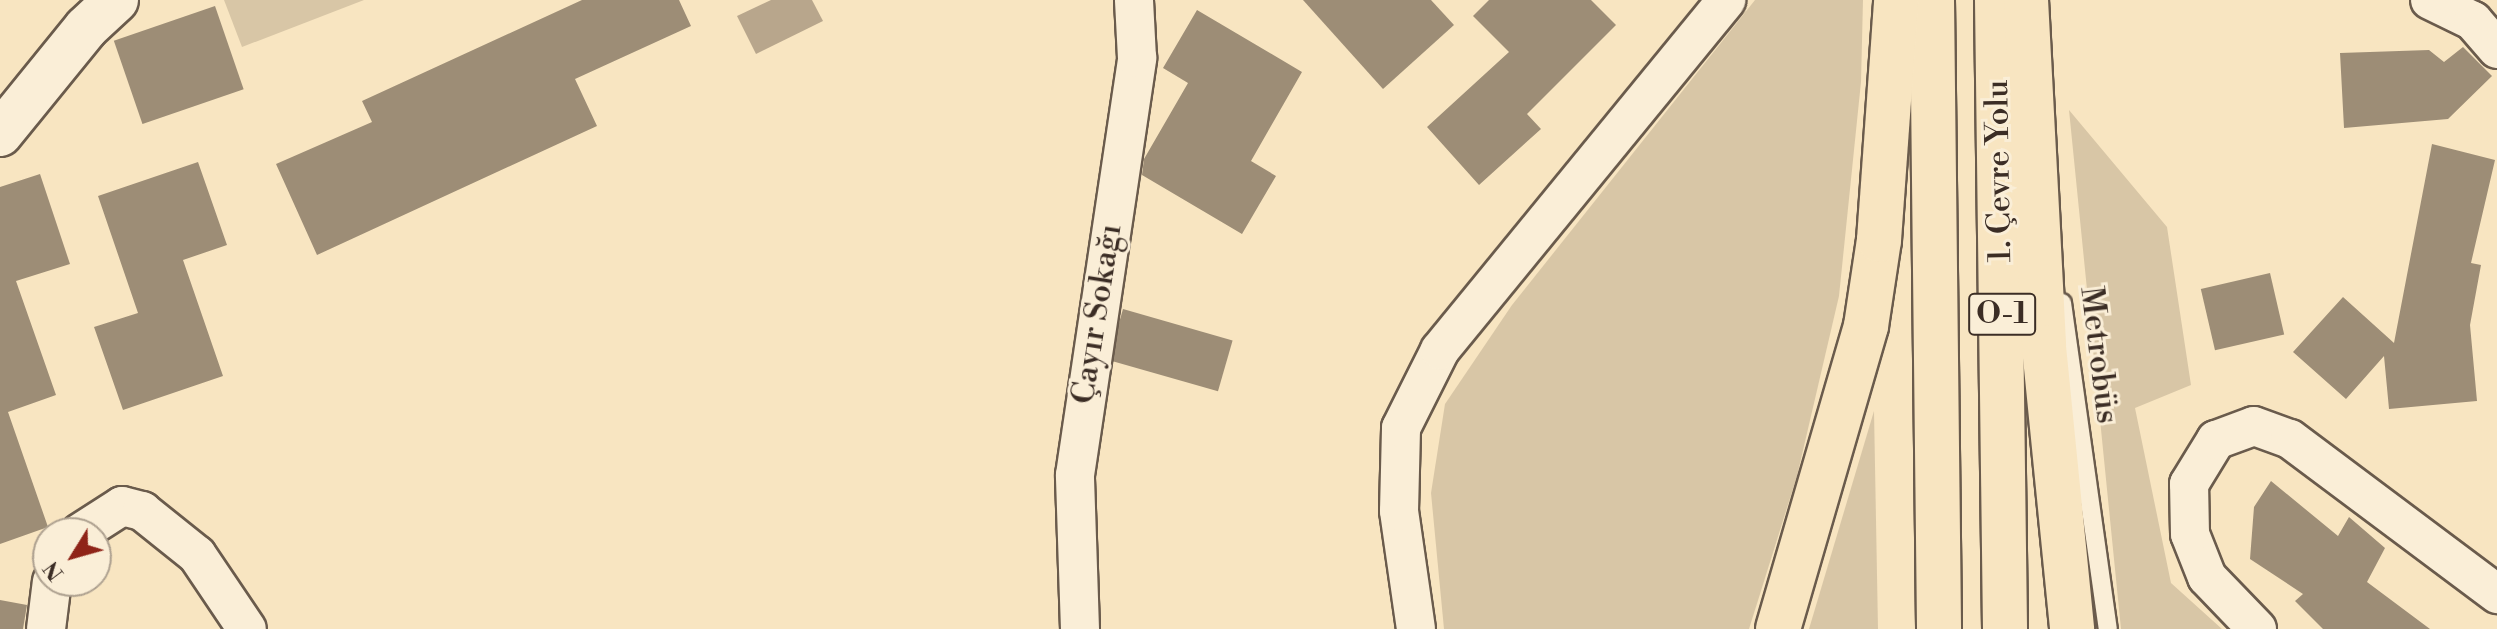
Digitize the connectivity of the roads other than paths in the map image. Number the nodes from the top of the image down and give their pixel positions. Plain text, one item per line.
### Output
1 (116, 0) edge
2 (1134, 0) edge
3 (1726, 0) edge
4 (1896, 0) edge
5 (1932, 0) edge
6 (1997, 0) edge
7 (2026, 0) edge
8 (2430, 0) edge
9 (2497, 49) edge
10 (2032, 88) junction
11 (0, 134) edge
12 (105, 517) edge
13 (1938, 554) junction
14 (2497, 594) edge
15 (50, 597) edge
16 (46, 629) edge
17 (247, 629) edge
18 (1080, 629) edge
19 (1416, 629) edge
20 (1778, 629) edge
21 (1920, 629) edge
22 (1939, 629) edge
23 (2005, 629) edge
24 (2072, 629) edge
25 (2108, 629) edge
26 (2257, 629) edge

1 - 11 street
2 - 18 street, Çayır Sokağı
3 - 19 street
4 - 20 highway
5 - 13 highway, 1. Çevre Yolu / O-1
6 - 23 highway, 1. Çevre Yolu / O-1
7 - 10 highway
8 - 9 street
10 - 24 highway
10 - 25 lane, Metrobüs
12 - 17 street
13 - 21 lane
13 - 22 highway, 1. Çevre Yolu / O-1
14 - 26 street
15 - 16 street

